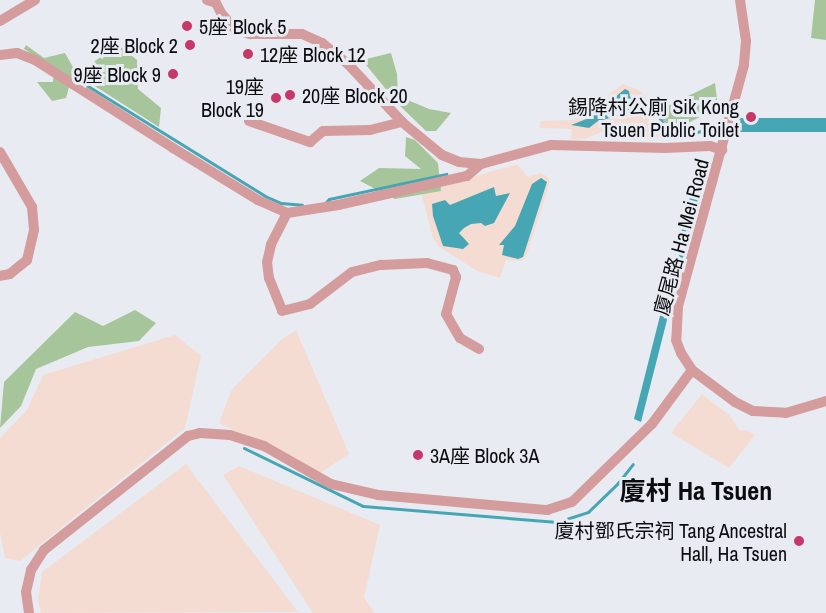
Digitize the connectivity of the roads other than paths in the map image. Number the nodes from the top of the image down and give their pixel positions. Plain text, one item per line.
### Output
1 (35, 0) edge
2 (207, 0) edge
3 (740, 0) edge
4 (0, 21) edge
5 (0, 55) edge
6 (249, 121) dead end
7 (402, 122) junction
8 (722, 150) junction
9 (0, 152) edge
10 (481, 164) junction
11 (287, 213) junction
12 (0, 276) edge
13 (479, 349) dead end
14 (692, 370) junction
15 (826, 401) edge
16 (29, 613) edge

1 - 4 street
2 - 7 street
3 - 8 street, 廈尾路 Ha Mei Road
5 - 11 street
6 - 7 street
7 - 10 street
8 - 10 street
8 - 14 street, 廈尾路 Ha Mei Road
9 - 12 street
10 - 11 street
11 - 13 street
14 - 15 street, 廈尾路 Ha Mei Road
14 - 16 street

